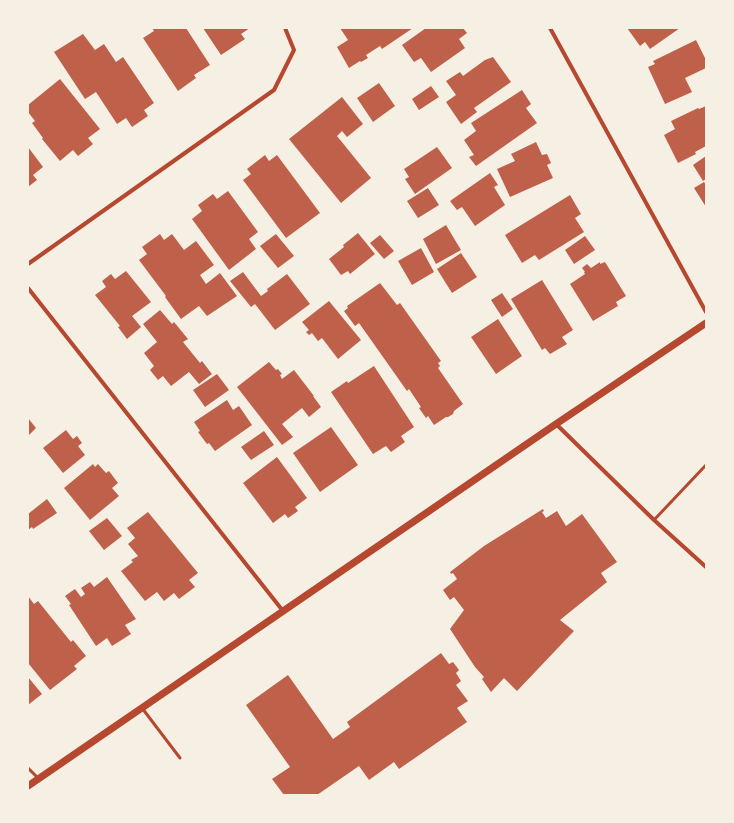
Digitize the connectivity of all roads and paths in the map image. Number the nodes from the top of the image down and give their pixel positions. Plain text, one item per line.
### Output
1 (285, 28) edge
2 (550, 28) edge
3 (28, 264) edge
4 (28, 288) edge
5 (706, 312) edge
6 (706, 323) edge
7 (556, 424) junction
8 (706, 465) edge
9 (654, 520) junction
10 (706, 567) edge
11 (283, 611) junction
12 (142, 708) junction
13 (180, 758) dead end
14 (28, 768) edge
15 (39, 779) junction
16 (28, 786) edge

1 - 3 street
2 - 5 street
4 - 11 street
6 - 7 street
7 - 9 street
7 - 11 street
8 - 9 lane
9 - 10 street
11 - 12 street
12 - 13 lane
12 - 15 street
14 - 15 lane
15 - 16 street

